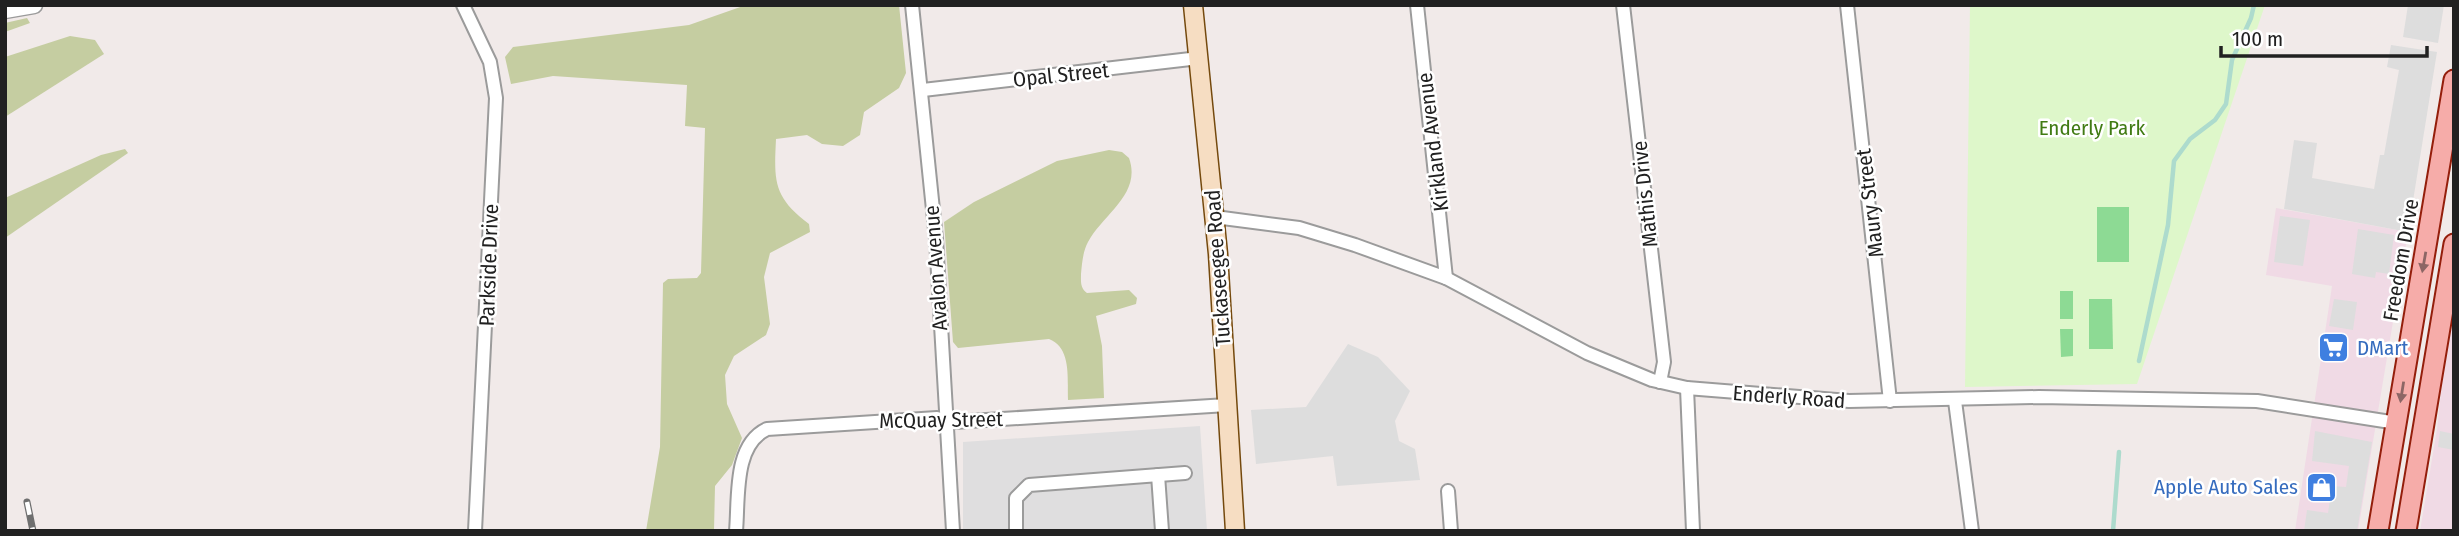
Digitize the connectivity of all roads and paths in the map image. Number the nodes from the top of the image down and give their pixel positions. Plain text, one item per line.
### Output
1 (34, 5) edge
2 (463, 5) edge
3 (912, 5) edge
4 (1193, 5) edge
5 (1417, 5) edge
6 (1623, 5) edge
7 (1847, 5) edge
8 (5, 10) edge
9 (1199, 58) junction
10 (2452, 89) edge
11 (923, 90) junction
12 (2454, 129) edge
13 (2454, 141) edge
14 (1215, 217) junction
15 (2454, 246) edge
16 (1446, 278) junction
17 (1660, 382) junction
18 (1687, 388) junction
19 (1890, 401) junction
20 (1955, 401) junction
21 (1227, 405) junction
22 (946, 420) junction
23 (2397, 422) junction
24 (1185, 472) dead end
25 (1158, 475) junction
26 (1448, 491) dead end
27 (475, 531) edge
28 (736, 531) edge
29 (953, 531) edge
30 (1016, 531) edge
31 (1162, 531) edge
32 (1235, 531) edge
33 (1451, 531) edge
34 (1693, 531) edge
35 (1972, 531) edge
36 (2378, 531) edge
37 (2406, 531) edge

1 - 8 street
2 - 27 street, Parkside Drive
3 - 11 street, Avalon Avenue
4 - 9 main road, Tuckaseegee Road
5 - 16 street, Kirkland Avenue
6 - 17 street, Mathis Drive
7 - 19 street, Maury Street
9 - 11 street, Opal Street
9 - 14 main road, Tuckaseegee Road
10 - 12 main road
10 -> 23 main road, Freedom Drive
11 - 22 street, Avalon Avenue
13 - 15 main road
14 - 16 street, Enderly Road
14 - 21 main road, Tuckaseegee Road
15 - 37 main road
16 - 17 street, Enderly Road
17 - 18 street, Enderly Road
18 - 19 street, Enderly Road
18 - 34 street
19 - 20 street, Enderly Road
20 - 23 street, Enderly Road
20 - 35 street
21 - 22 street, McQuay Street
21 - 32 main road, Tuckaseegee Road
22 - 28 street, McQuay Street
22 - 29 street, Avalon Avenue
23 - 36 main road, Freedom Drive
24 - 25 street
25 - 30 street
25 - 31 street
26 - 33 street

